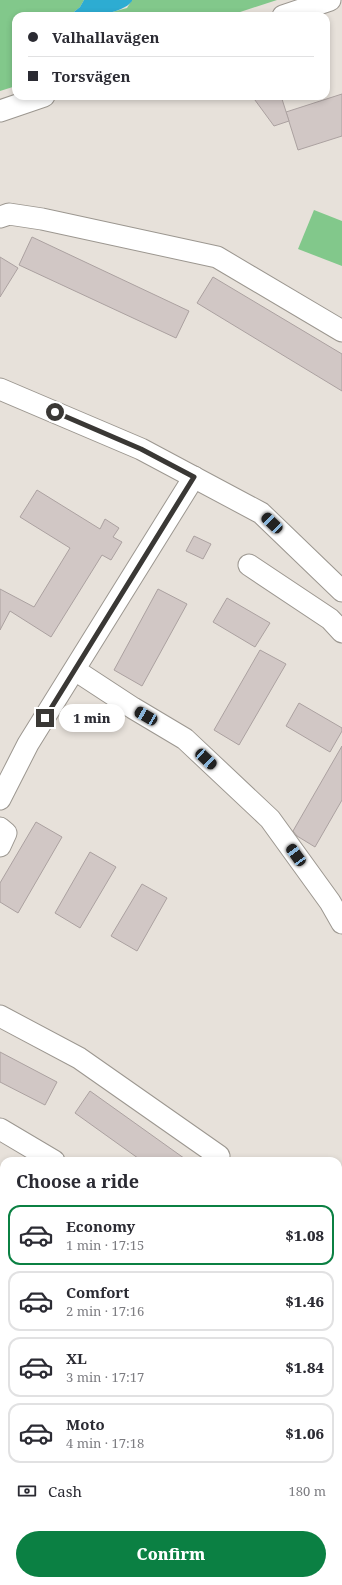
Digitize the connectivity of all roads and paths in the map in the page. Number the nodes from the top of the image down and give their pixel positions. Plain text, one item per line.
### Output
1 (330, 0) edge
2 (339, 0) edge
3 (342, 5) edge
4 (295, 12) edge
5 (32, 100) edge
6 (0, 111) edge
7 (0, 217) edge
8 (342, 331) edge
9 (0, 389) edge
10 (194, 477) junction
11 (249, 566) dead end
12 (342, 591) edge
13 (338, 620) edge
14 (75, 670) junction
15 (0, 800) edge
16 (0, 828) edge
17 (0, 846) edge
18 (342, 923) edge
19 (0, 1016) edge
20 (0, 1129) edge
21 (218, 1156) dead end
22 (47, 1157) edge

1 - 4 street
2 - 3 street
5 - 6 street
7 - 8 street
9 - 10 street
10 - 12 street
10 - 14 street
11 - 13 street
14 - 15 street
14 - 18 street
16 - 17 street
19 - 21 street
20 - 22 street

